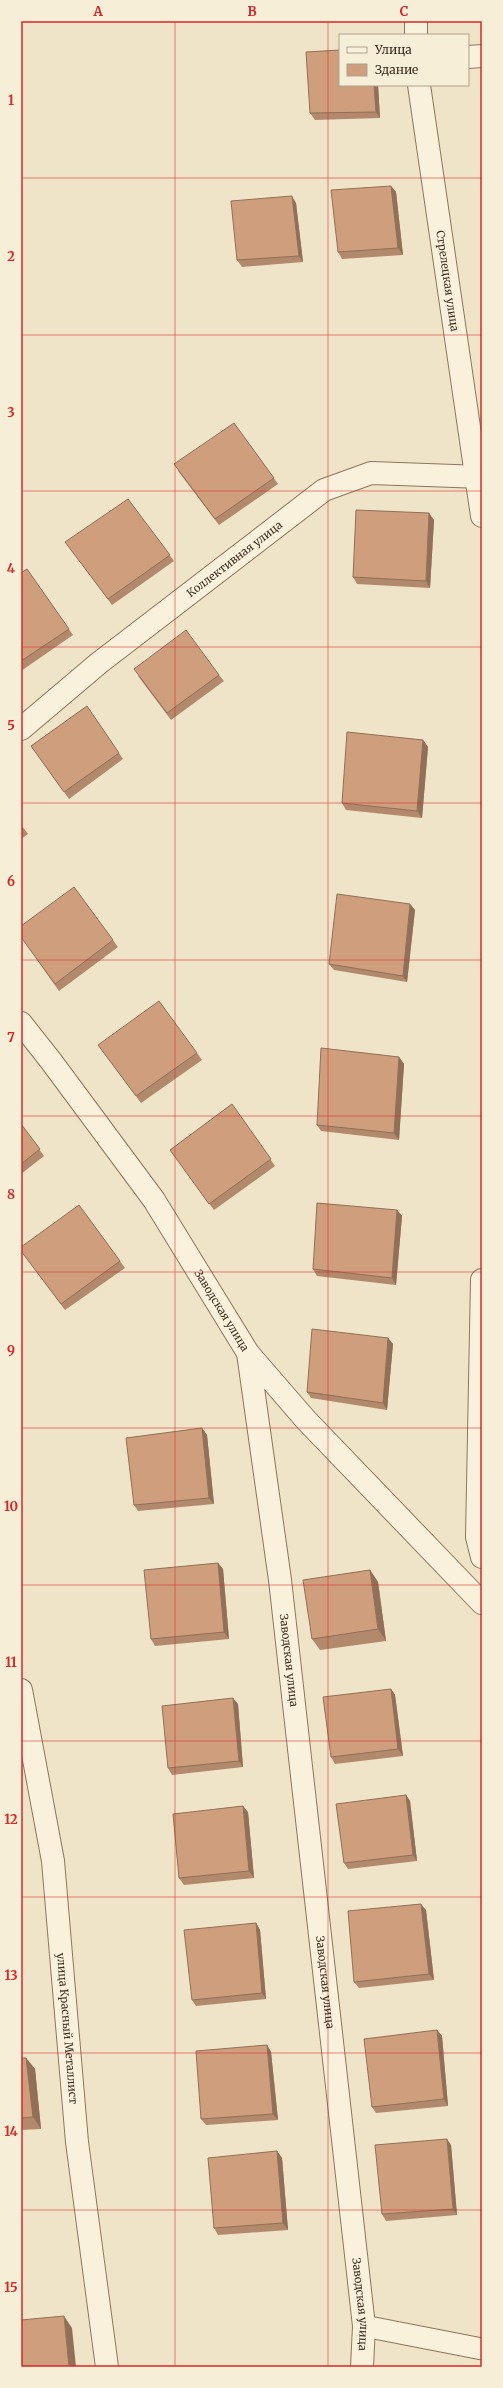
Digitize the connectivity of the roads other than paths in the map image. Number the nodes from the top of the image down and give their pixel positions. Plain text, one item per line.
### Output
1 (416, 21) edge
2 (416, 34) edge
3 (482, 56) edge
4 (469, 57) edge
5 (419, 86) edge
6 (479, 477) edge
7 (482, 516) edge
8 (21, 729) edge
9 (21, 1023) edge
10 (482, 1280) edge
11 (248, 1353) junction
12 (482, 1557) edge
13 (482, 1603) edge
14 (21, 1690) edge
15 (364, 2326) junction
16 (482, 2349) edge
17 (107, 2367) edge
18 (362, 2367) edge

1 - 2 street
3 - 4 street
5 - 6 street, Стрелецкая улица
6 - 7 street, Стрелецкая улица
6 - 8 street, Коллективная улица
9 - 11 street, Заводская улица
10 - 12 street
11 - 13 street
11 - 15 street, Заводская улица
14 - 17 street, улица Красный Металлист
15 - 16 lane
15 - 18 street, Заводская улица

